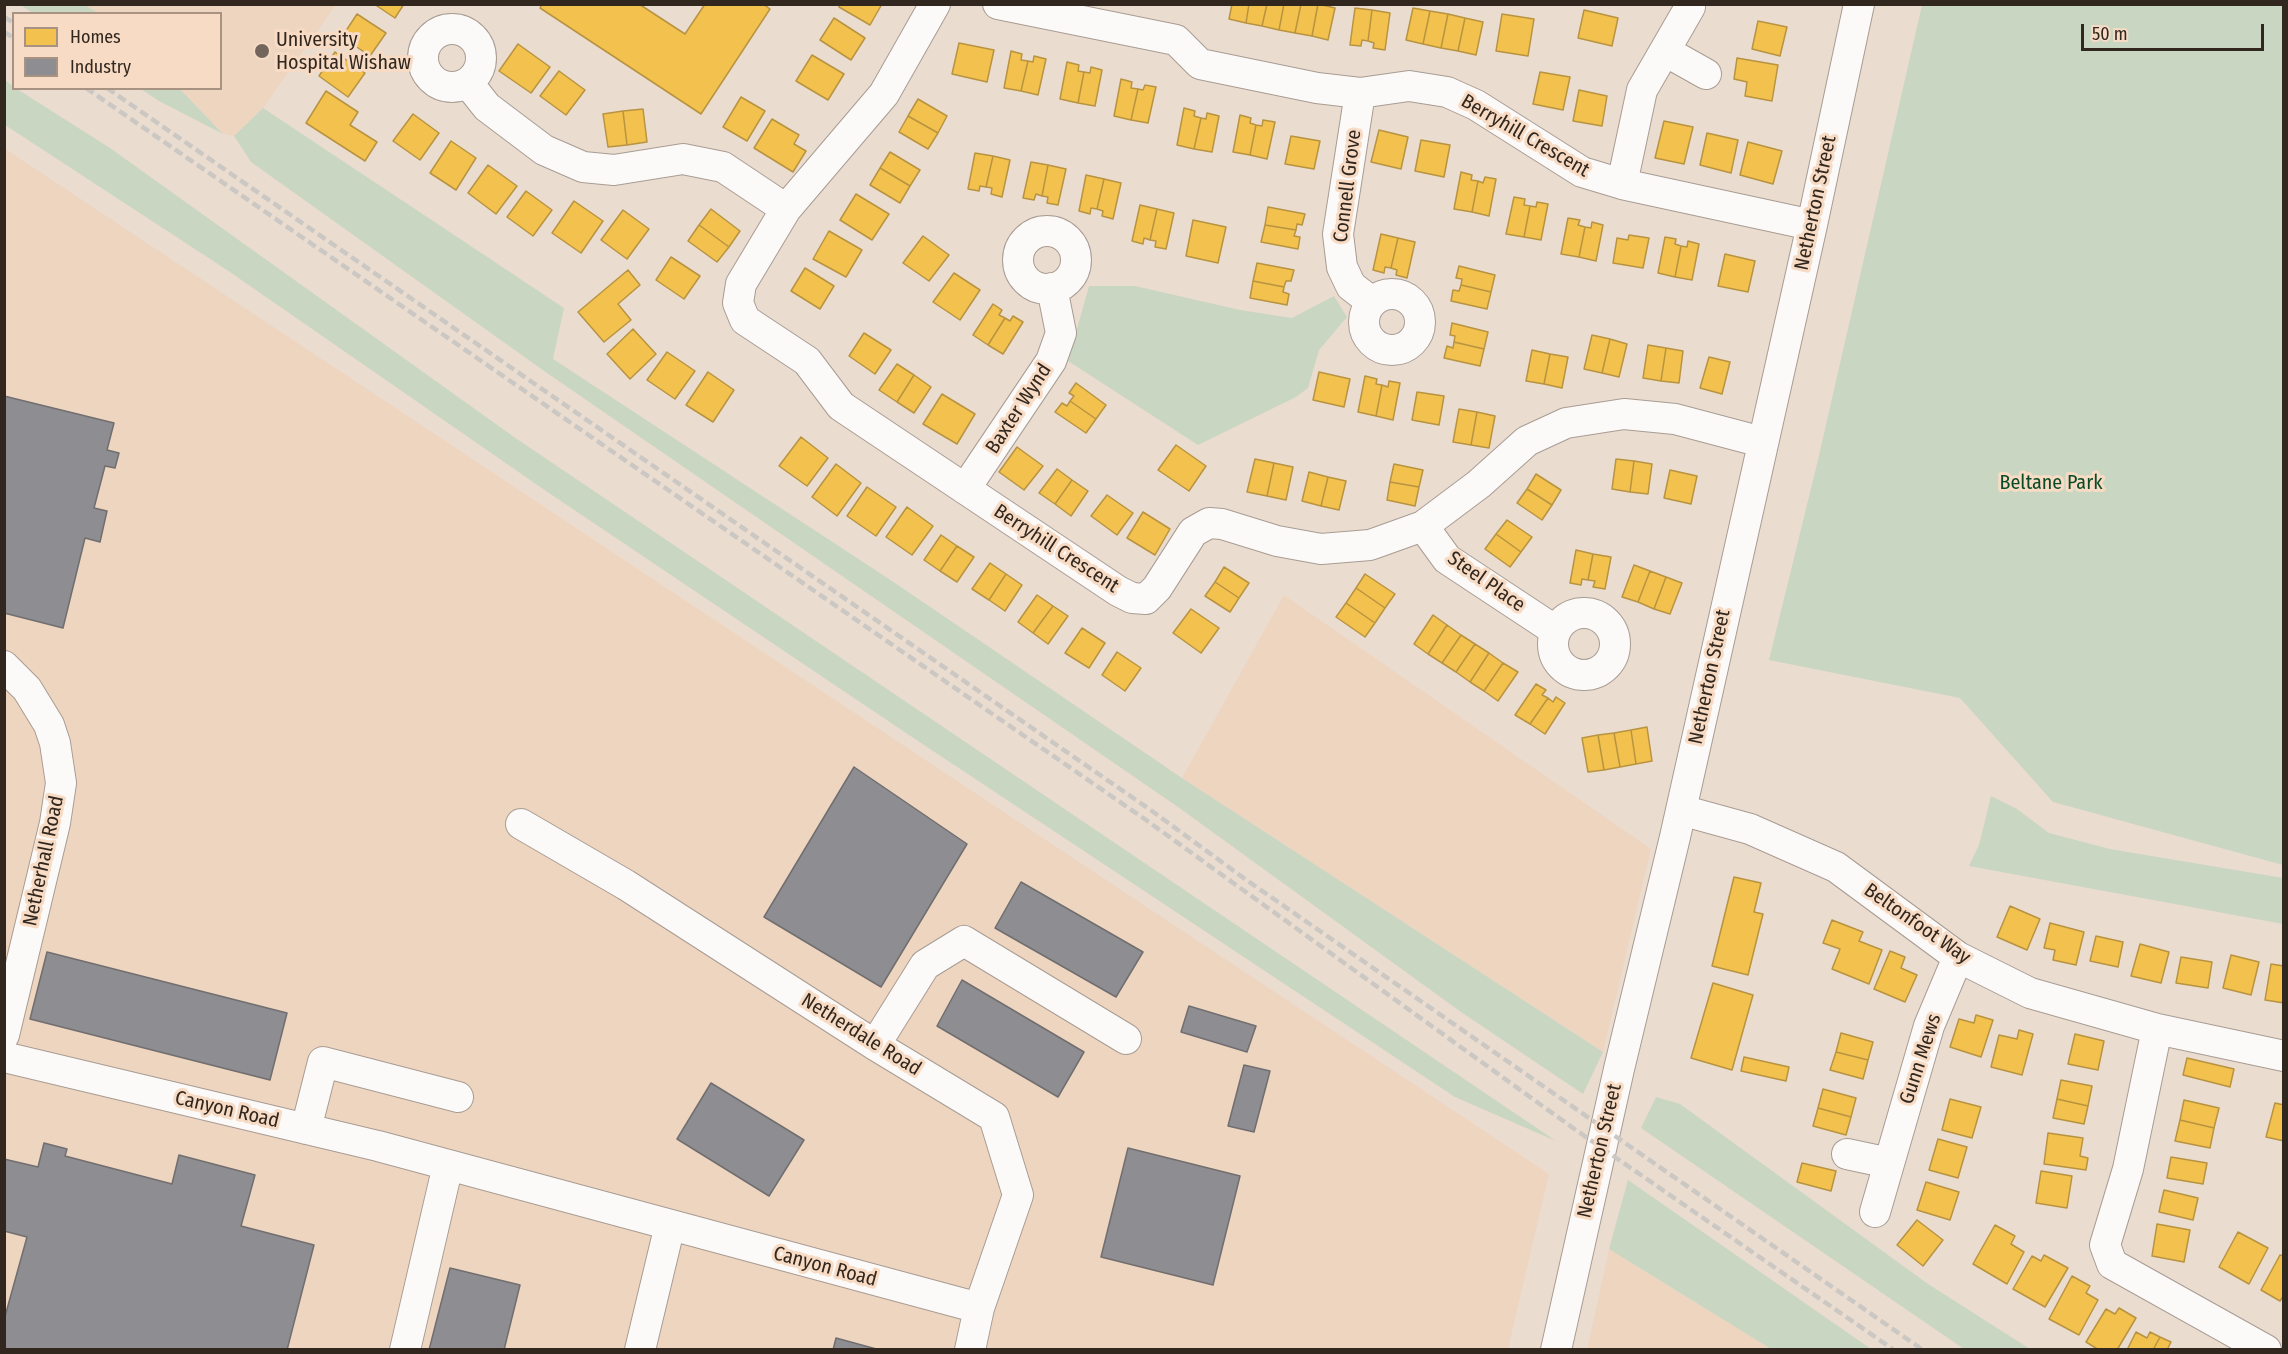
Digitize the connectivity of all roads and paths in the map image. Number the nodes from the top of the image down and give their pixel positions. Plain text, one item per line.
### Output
1 (935, 4) edge
2 (998, 4) edge
3 (1859, 4) edge
4 (1690, 7) dead end
5 (1665, 51) junction
6 (1706, 74) dead end
7 (468, 83) dead end
8 (1359, 93) junction
9 (1622, 184) junction
10 (786, 209) junction
11 (1812, 225) junction
12 (1052, 288) dead end
13 (1372, 302) dead end
14 (1762, 442) junction
15 (965, 489) junction
16 (1423, 526) junction
17 (1556, 630) dead end
18 (4, 666) edge
19 (1681, 810) junction
20 (521, 824) dead end
21 (1958, 957) junction
22 (2157, 1029) junction
23 (4, 1035) edge
24 (1126, 1038) dead end
25 (874, 1046) junction
26 (2283, 1056) edge
27 (4, 1057) edge
28 (458, 1097) dead end
29 (306, 1129) junction
30 (1847, 1154) dead end
31 (1889, 1163) junction
32 (448, 1165) junction
33 (1875, 1212) dead end
34 (670, 1225) junction
35 (979, 1308) junction
36 (405, 1350) edge
37 (640, 1350) edge
38 (970, 1350) edge
39 (1556, 1350) edge
40 (2266, 1350) edge

1 - 10 street, Berryhill Crescent
2 - 8 street, Berryhill Crescent
3 - 11 street, Netherton Street
4 - 5 street
5 - 6 street
5 - 9 street
7 - 10 street
8 - 9 street, Berryhill Crescent
8 - 13 street, Connell Grove
9 - 11 street, Berryhill Crescent
10 - 15 street, Berryhill Crescent
11 - 14 street, Netherton Street
12 - 15 street, Baxter Wynd
14 - 16 street, Berryhill Crescent
14 - 19 street, Netherton Street
15 - 16 street, Berryhill Crescent
16 - 17 street, Steel Place
18 - 23 street, Netherhall Road
19 - 21 street, Beltonfoot Way
19 - 39 street, Netherton Street
20 - 25 street, Netherdale Road
21 - 22 street, Beltonfoot Way
21 - 31 street, Gunn Mews
22 - 26 street, Beltonfoot Way
22 - 40 street
24 - 25 street
25 - 35 street, Netherdale Road
27 - 29 street, Canyon Road
28 - 29 street
29 - 32 street, Canyon Road
30 - 31 street
31 - 33 street, Gunn Mews
32 - 34 street, Canyon Road
32 - 36 street
34 - 35 street, Canyon Road
34 - 37 street
35 - 38 street, Netherdale Road

